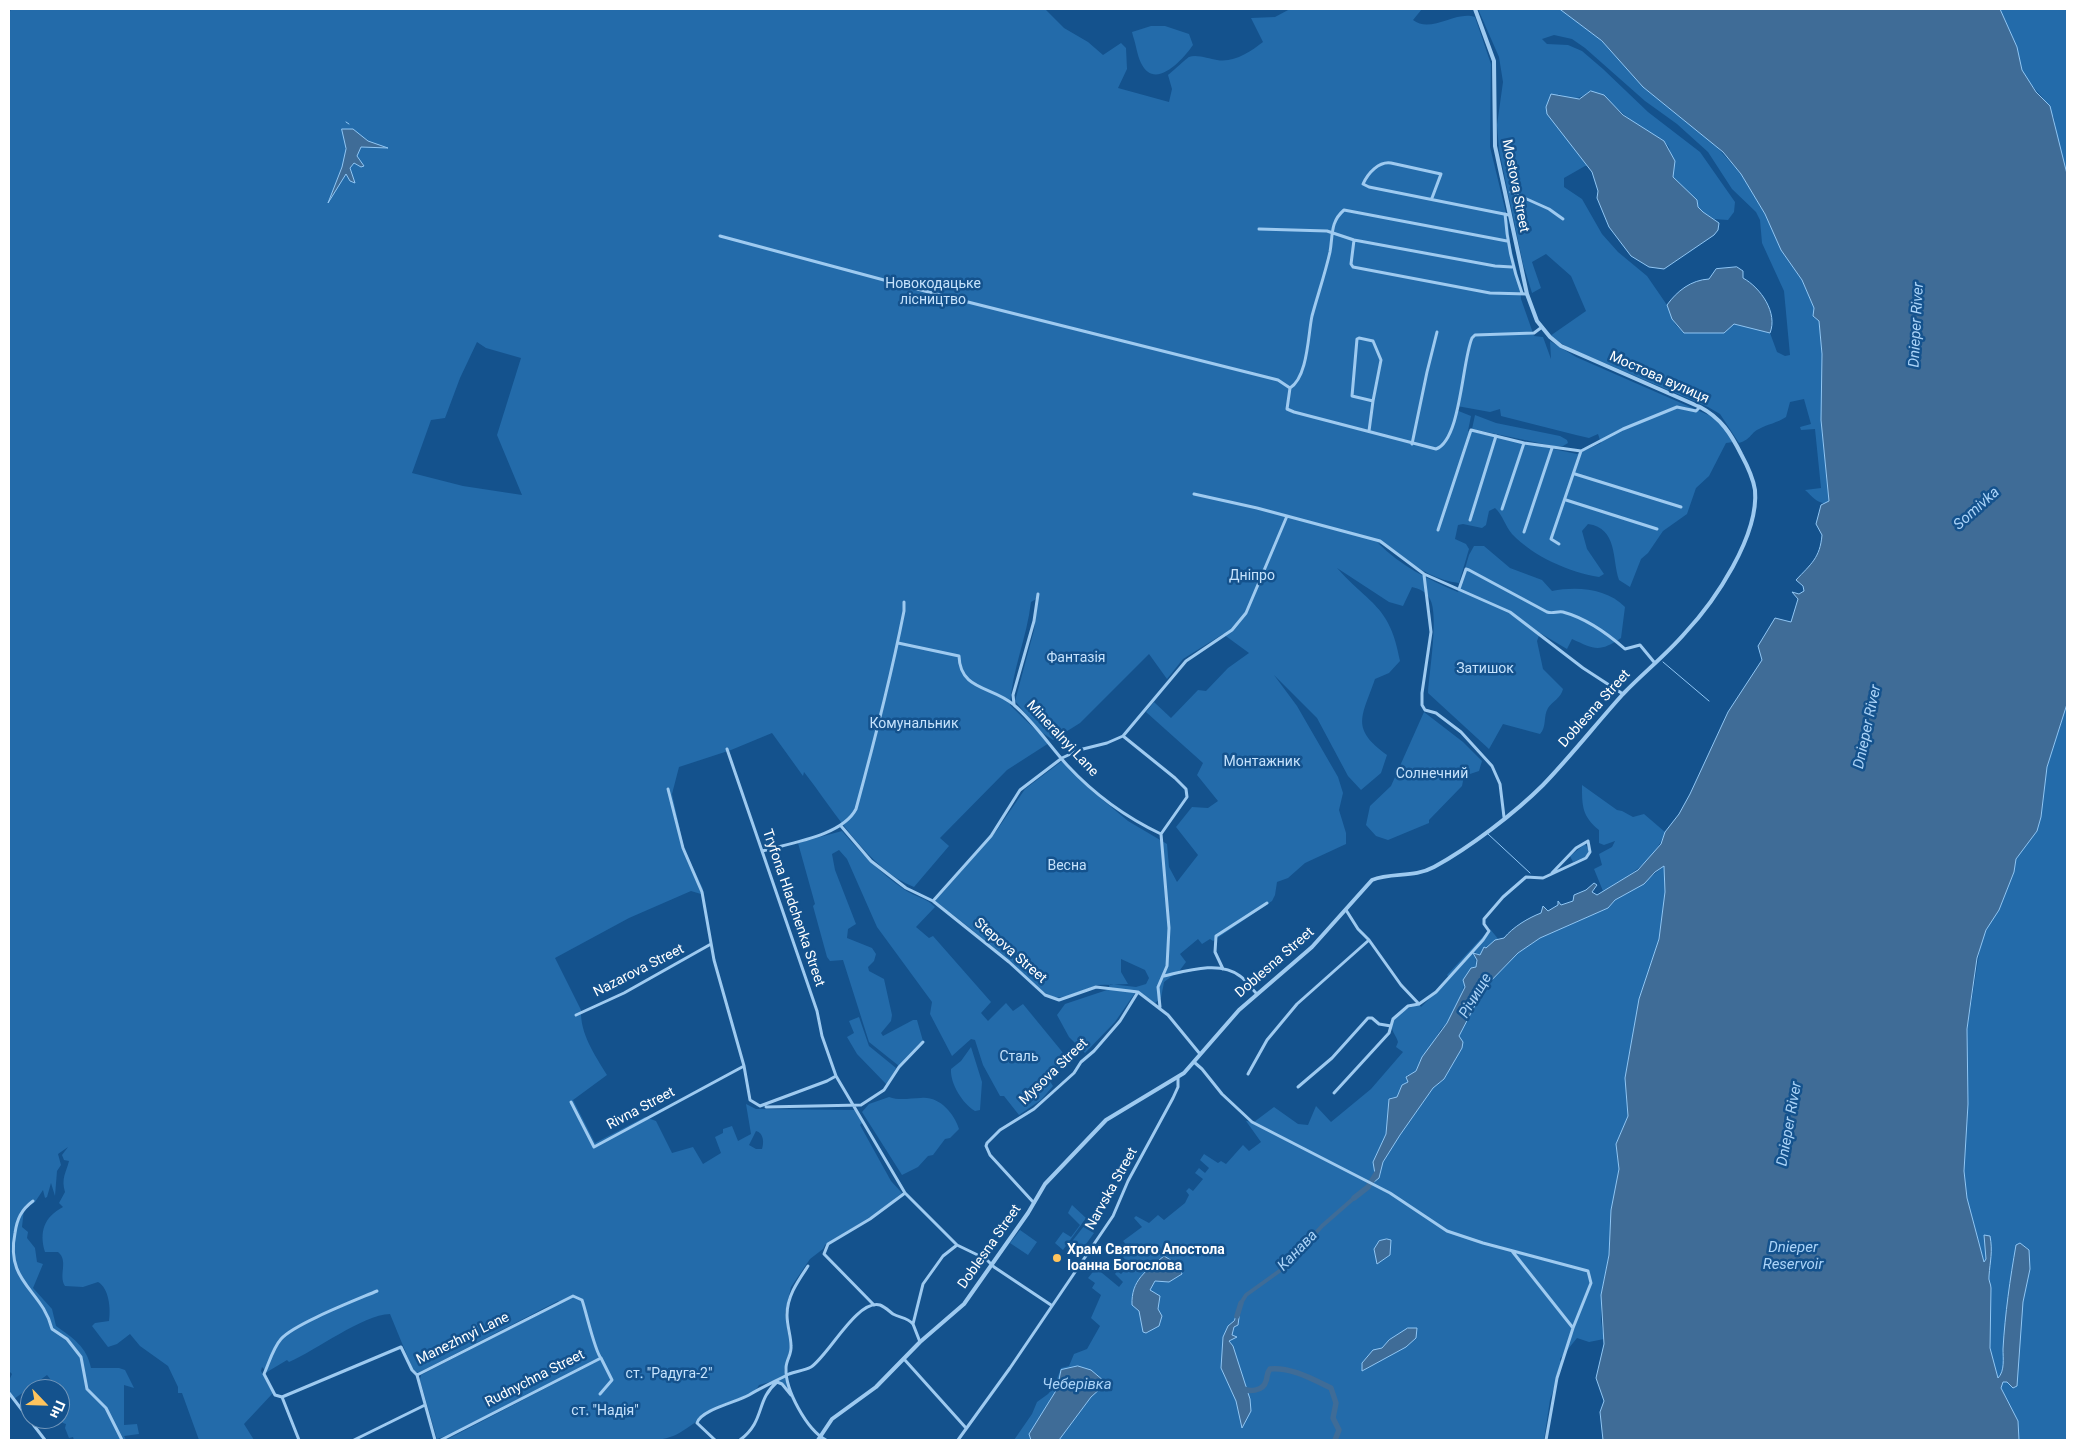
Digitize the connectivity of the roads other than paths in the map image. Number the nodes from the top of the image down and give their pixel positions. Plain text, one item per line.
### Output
1 (1475, 9) edge
2 (1512, 192) dead end
3 (1432, 198) junction
4 (1507, 215) junction
5 (1563, 219) dead end
6 (1259, 229) dead end
7 (1332, 233) junction
8 (720, 236) dead end
9 (1354, 240) junction
10 (1507, 241) junction
11 (1512, 267) junction
12 (1524, 293) junction
13 (1542, 327) junction
14 (1438, 332) dead end
15 (1290, 388) junction
16 (1372, 401) junction
17 (1700, 408) junction
18 (1369, 431) junction
19 (1496, 436) junction
20 (1524, 442) junction
21 (1412, 444) junction
22 (1552, 448) junction
23 (1581, 451) junction
24 (1575, 474) junction
25 (1755, 491) joint
26 (1194, 494) dead end
27 (1566, 500) junction
28 (1681, 506) dead end
29 (1502, 509) dead end
30 (1287, 516) junction
31 (1470, 520) dead end
32 (1657, 529) dead end
33 (1438, 530) dead end
34 (1524, 532) dead end
35 (1559, 544) dead end
36 (1424, 574) junction
37 (1459, 589) junction
38 (1038, 594) dead end
39 (904, 602) dead end
40 (898, 643) junction
41 (1654, 662) junction
42 (1623, 694) junction
43 (1014, 705) junction
44 (1123, 736) junction
45 (727, 749) dead end
46 (1062, 758) junction
47 (668, 789) dead end
48 (1504, 817) junction
49 (841, 826) junction
50 (1161, 834) junction
51 (762, 851) junction
52 (1552, 873) junction
53 (934, 901) junction
54 (1267, 902) dead end
55 (1346, 910) junction
56 (1369, 940) junction
57 (711, 944) junction
58 (1223, 969) junction
59 (1164, 976) junction
60 (1138, 992) junction
61 (1256, 994) junction
62 (1419, 1004) junction
63 (1160, 1007) junction
64 (576, 1015) dead end
65 (1391, 1026) junction
66 (924, 1042) dead end
67 (1200, 1054) junction
68 (1194, 1062) junction
69 (744, 1066) junction
70 (1248, 1074) dead end
71 (836, 1076) junction
72 (1178, 1078) junction
73 (1298, 1087) dead end
74 (1334, 1093) dead end
75 (571, 1102) dead end
76 (760, 1106) junction
77 (856, 1107) junction
78 (905, 1193) junction
79 (33, 1201) dead end
80 (1034, 1203) junction
81 (957, 1244) junction
82 (1512, 1250) junction
83 (991, 1264) junction
84 (808, 1266) dead end
85 (377, 1291) dead end
86 (874, 1305) junction
87 (1051, 1305) junction
88 (913, 1324) junction
89 (1574, 1328) junction
90 (920, 1342) junction
91 (601, 1358) junction
92 (904, 1359) junction
93 (417, 1375) junction
94 (788, 1375) junction
95 (777, 1382) junction
96 (9, 1393) edge
97 (600, 1394) dead end
98 (282, 1397) junction
99 (793, 1398) junction
100 (425, 1405) junction
101 (966, 1428) junction
102 (818, 1438) edge
103 (45, 1440) edge
104 (122, 1440) edge
105 (299, 1440) edge
106 (354, 1440) edge
107 (434, 1440) edge
108 (441, 1440) edge
109 (715, 1440) edge
110 (740, 1440) edge
111 (826, 1440) edge
112 (958, 1440) edge
113 (1546, 1440) edge

1 - 4 street, Mostova Street
2 - 5 street
3 - 3 street
3 - 4 street
4 - 10 street
4 - 12 street, Mostova Street
6 - 7 street
7 - 9 street
7 - 10 street
7 - 15 street
8 - 15 street
9 - 11 street
9 - 12 street
10 - 11 street
11 - 12 street
12 - 13 street, Мостова вулиця
13 - 17 street, Мостова вулиця
13 - 21 street
14 - 21 street
15 - 18 street
16 - 16 street
16 - 18 street
17 - 23 street
17 - 25 street, Мостова вулиця
18 - 21 street
19 - 20 street
19 - 31 street
19 - 33 street
20 - 22 street
20 - 29 street
22 - 23 street
22 - 34 street
23 - 24 street
24 - 27 street
24 - 28 street
25 - 41 street, Doblesna Street
26 - 30 street
27 - 32 street
27 - 35 street
30 - 36 street
30 - 44 street
36 - 37 street
36 - 48 street
37 - 41 street
37 - 42 street
38 - 43 street
39 - 40 street
40 - 43 street, Mineralnyi Lane
40 - 49 street
41 - 42 street, Doblesna Street
42 - 48 street, Doblesna Street
43 - 46 street, Mineralnyi Lane
44 - 46 street
44 - 50 street
45 - 51 street, Tryfona Hladchenka Street
46 - 50 street, Mineralnyi Lane
46 - 53 street
47 - 57 street
48 - 55 street, Doblesna Street
49 - 51 street
49 - 53 street, Stepova Street
50 - 59 street
51 - 71 street, Tryfona Hladchenka Street
52 - 52 street
52 - 62 street
53 - 60 street, Stepova Street
54 - 58 street
55 - 56 street
55 - 61 street, Doblesna Street
56 - 62 street
56 - 70 street
57 - 64 street, Nazarova Street
57 - 69 street
58 - 59 street
58 - 61 street
59 - 63 street
60 - 63 street, Stepova Street
60 - 80 street, Mysova Street
61 - 67 street, Doblesna Street
62 - 65 street
63 - 67 street, Stepova Street
65 - 73 street
65 - 74 street
66 - 77 street
67 - 68 street, Doblesna Street
68 - 72 street, Doblesna Street
68 - 82 street
69 - 75 street, Rivna Street
69 - 76 street
71 - 76 street
71 - 77 street, Tryfona Hladchenka Street
72 - 80 street, Doblesna Street
72 - 87 street, Narvska Street
76 - 77 street
77 - 78 street, Tryfona Hladchenka Street
78 - 81 street, Tryfona Hladchenka Street
78 - 86 street
79 - 104 street
80 - 83 street, Doblesna Street
81 - 83 street, Tryfona Hladchenka Street
81 - 88 street
82 - 89 street
82 - 89 street
83 - 87 street, Tryfona Hladchenka Street
83 - 90 street, Doblesna Street
84 - 94 street
85 - 98 street
86 - 88 street
86 - 94 street
87 - 101 street, Narvska Street
88 - 90 street
89 - 113 street
90 - 92 street, Doblesna Street
91 - 93 street, Manezhnyi Lane
91 - 97 street, Rudnychna Street
91 - 108 street, Rudnychna Street
92 - 101 street
92 - 102 street, Doblesna Street
93 - 98 street, Manezhnyi Lane
93 - 100 street
94 - 95 street
94 - 99 street
95 - 99 street
95 - 109 street
95 - 110 street
96 - 103 street
98 - 105 street
99 - 102 street
100 - 106 street
100 - 107 street
101 - 112 street, Narvska Street
102 - 111 street

